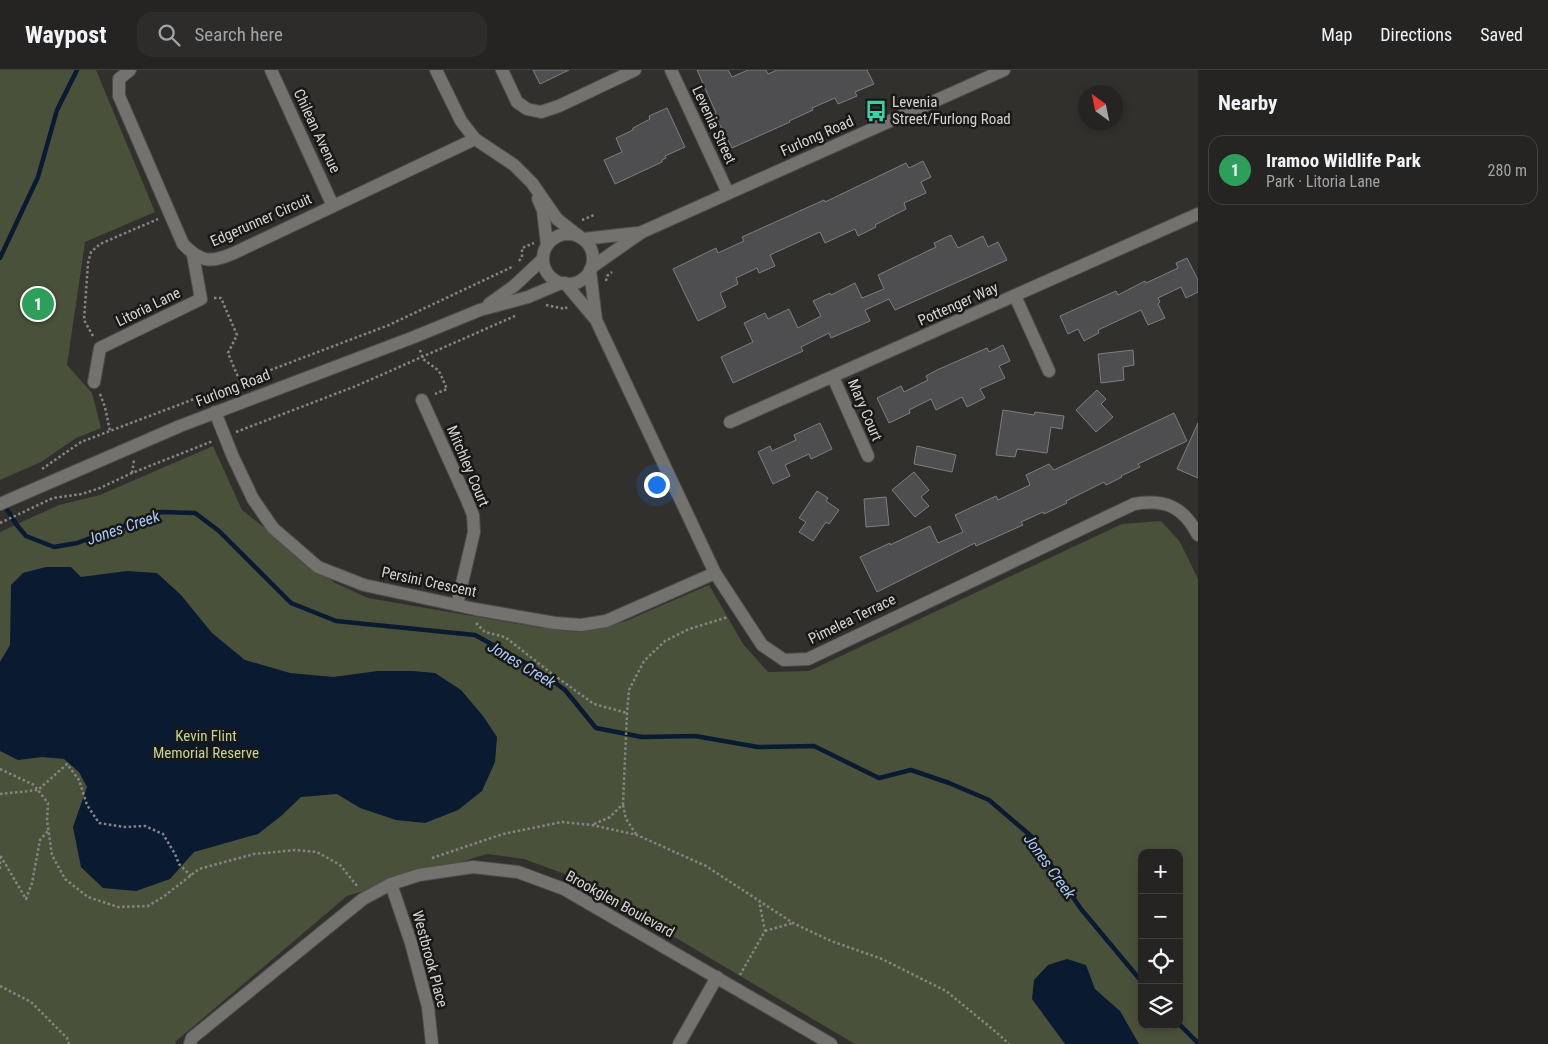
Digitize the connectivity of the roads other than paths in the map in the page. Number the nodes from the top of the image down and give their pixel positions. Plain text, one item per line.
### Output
1 (130, 70) edge
2 (271, 70) edge
3 (436, 70) edge
4 (502, 70) edge
5 (635, 70) edge
6 (671, 70) edge
7 (1004, 70) edge
8 (475, 139) junction
9 (532, 183) junction
10 (728, 193) junction
11 (333, 206) junction
12 (1198, 214) edge
13 (642, 232) junction
14 (582, 238) junction
15 (547, 241) junction
16 (193, 255) junction
17 (543, 258) junction
18 (591, 268) junction
19 (563, 283) junction
20 (1015, 296) junction
21 (480, 310) junction
22 (596, 320) junction
23 (1049, 371) dead end
24 (833, 376) junction
25 (94, 382) road end
26 (422, 400) road end
27 (215, 412) junction
28 (730, 422) dead end
29 (868, 456) dead end
30 (0, 504) edge
31 (1198, 535) edge
32 (714, 572) junction
33 (457, 606) junction
34 (391, 884) junction
35 (716, 977) junction
36 (190, 1044) edge
37 (432, 1044) edge
38 (679, 1044) edge
39 (832, 1044) edge

1 - 16 street, Edgerunner Circuit
2 - 11 street, Chilean Avenue
3 - 8 street
4 - 5 street
6 - 10 street, Levenia Street
7 - 10 street, Furlong Road
8 - 9 street
8 - 11 street, Edgerunner Circuit
9 - 14 street
9 - 15 street
10 - 13 street, Furlong Road
11 - 16 street, Edgerunner Circuit
12 - 20 street, Pottenger Way
13 - 14 street, Furlong Road
13 - 18 street, Furlong Road
14 - 15 street
14 - 18 street
15 - 17 street
16 - 25 street, Litoria Lane
17 - 19 street
17 - 21 street, Furlong Road
18 - 19 street
18 - 22 street, Pimelea Terrace
19 - 21 street, Furlong Road
19 - 22 street, Pimelea Terrace
20 - 23 street
20 - 24 street, Pottenger Way
21 - 27 street, Furlong Road
22 - 32 street, Pimelea Terrace
24 - 28 street, Pottenger Way
24 - 29 street, Mary Court
26 - 33 street, Mitchley Court
27 - 30 street, Furlong Road
27 - 33 street, Persini Crescent
31 - 32 street, Pimelea Terrace
32 - 33 street, Persini Crescent
34 - 35 street, Brookglen Boulevard
34 - 36 street, Brookglen Boulevard
34 - 37 street, Westbrook Place
35 - 38 street
35 - 39 street, Brookglen Boulevard

